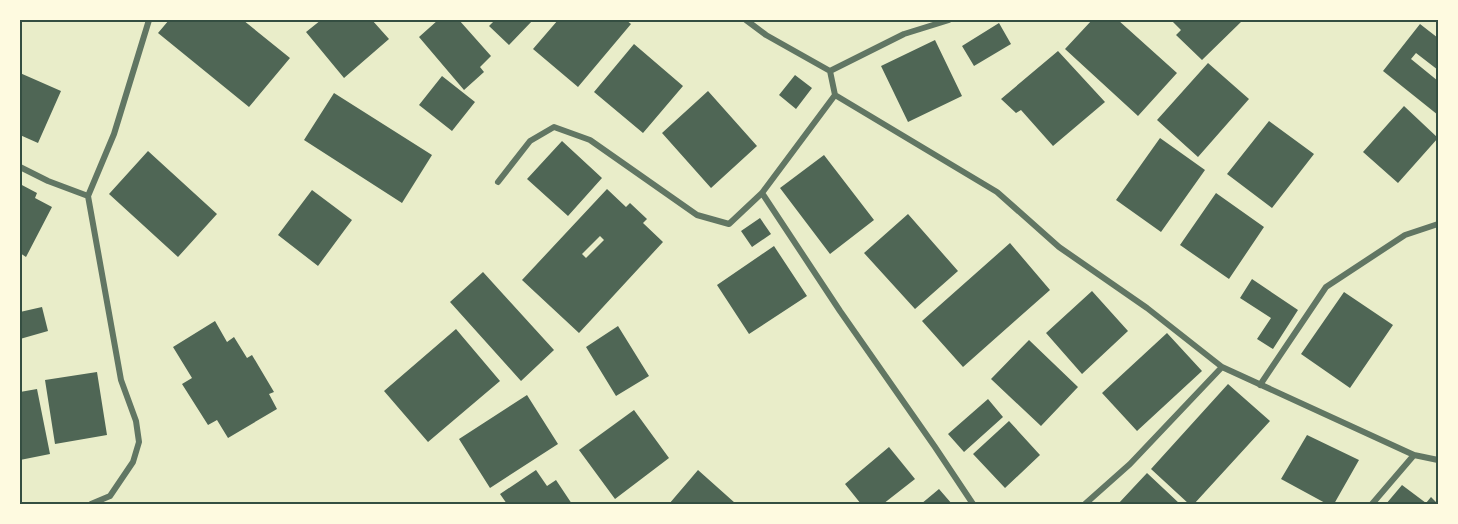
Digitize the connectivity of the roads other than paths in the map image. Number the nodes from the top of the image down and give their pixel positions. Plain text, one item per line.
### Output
1 (149, 20) edge
2 (746, 20) edge
3 (949, 20) edge
4 (830, 71) junction
5 (835, 95) junction
6 (20, 166) edge
7 (498, 182) dead end
8 (762, 193) junction
9 (88, 196) junction
10 (1438, 224) edge
11 (1222, 367) junction
12 (1260, 385) junction
13 (1414, 455) junction
14 (1438, 460) edge
15 (92, 504) edge
16 (973, 504) edge
17 (1085, 504) edge
18 (1372, 504) edge

1 - 9 street
2 - 4 street
3 - 4 street
4 - 5 street
5 - 8 street
5 - 11 street
6 - 9 street
7 - 8 street
8 - 16 street
9 - 15 street
10 - 12 street
11 - 12 street
11 - 17 street
12 - 13 street
13 - 14 street
13 - 18 street

